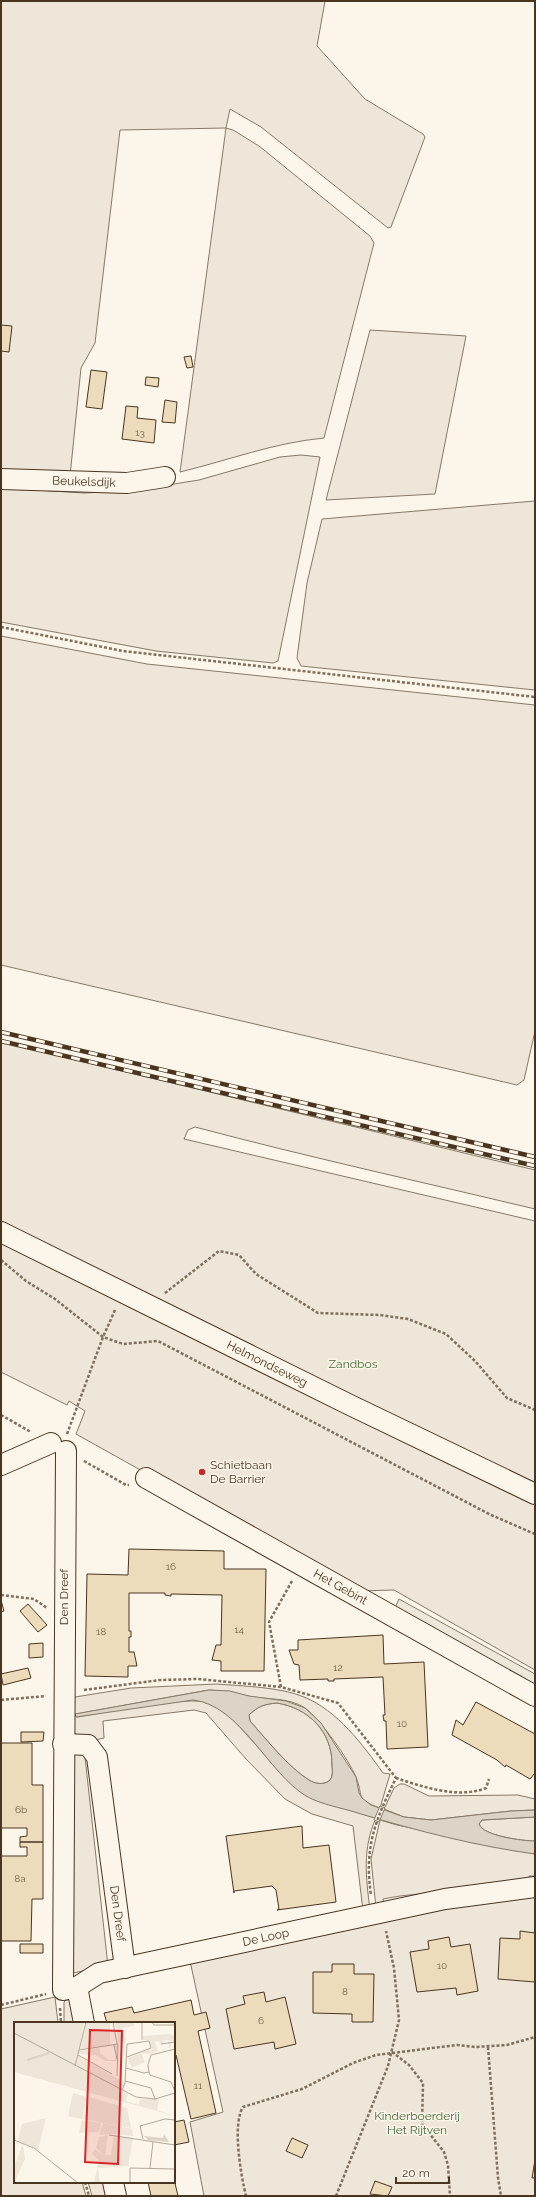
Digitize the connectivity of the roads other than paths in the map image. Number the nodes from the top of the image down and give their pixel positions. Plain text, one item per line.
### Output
1 (165, 477) dead end
2 (1, 479) edge
3 (1, 1232) edge
4 (1, 1465) edge
5 (146, 1478) dead end
6 (535, 1494) edge
7 (535, 1696) edge
8 (64, 1744) junction
9 (535, 1887) edge
10 (125, 1968) junction
11 (70, 1989) junction
12 (84, 2022) edge
13 (113, 2183) edge
14 (116, 2196) edge

1 - 2 street, Beukelsdijk
3 - 6 street, Helmondseweg
4 - 8 street, Den Dreef
5 - 7 street, Het Gebint
8 - 10 street, Den Dreef
8 - 11 street, Den Dreef
9 - 10 street, De Loop
10 - 11 street, De Loop
11 - 12 street, Den Dreef
13 - 14 street

